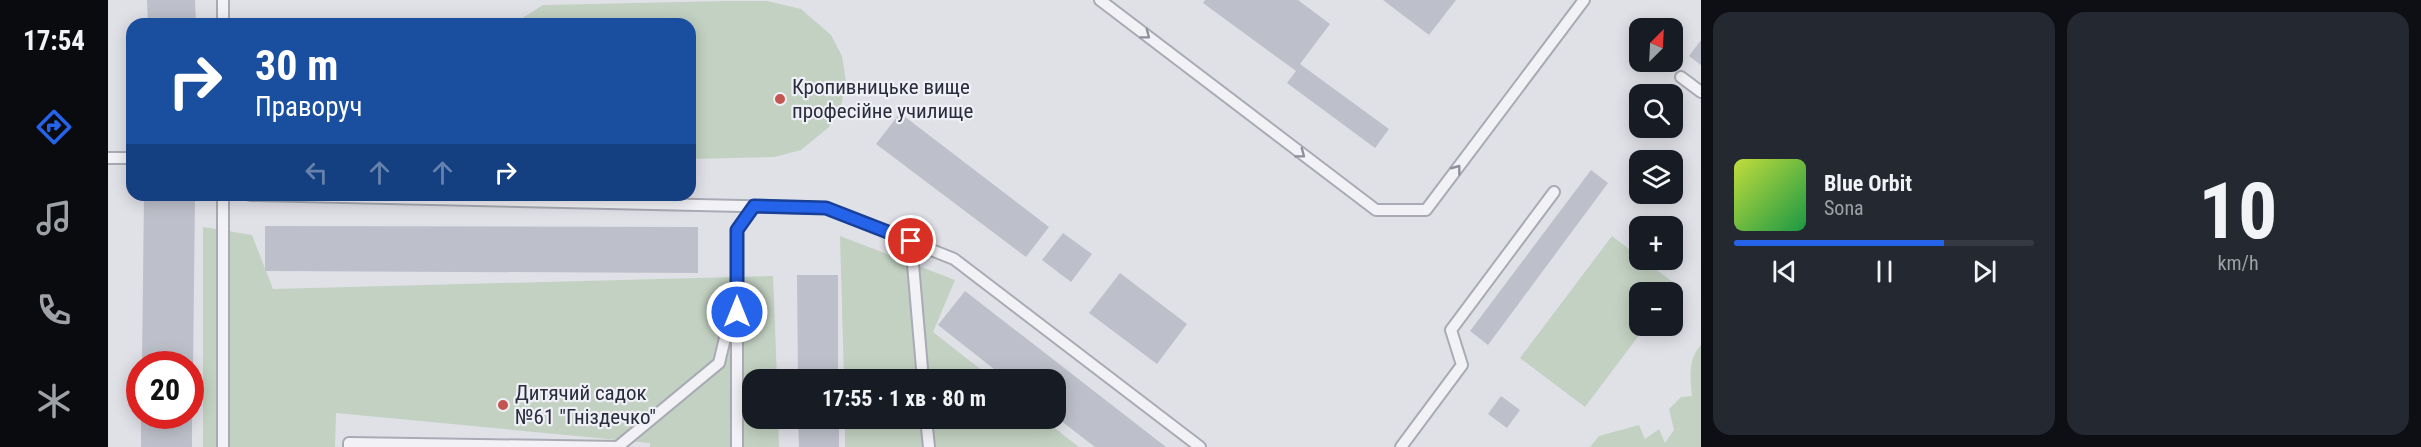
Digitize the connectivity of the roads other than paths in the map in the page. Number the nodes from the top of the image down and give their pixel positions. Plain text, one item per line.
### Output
1 (223, 0) edge
2 (1100, 0) edge
3 (1584, 0) edge
4 (223, 18) edge
5 (1681, 77) dead end
6 (1701, 92) edge
7 (108, 158) edge
8 (126, 158) edge
9 (1554, 192) dead end
10 (223, 201) edge
11 (525, 201) edge
12 (754, 206) junction
13 (911, 241) junction
14 (737, 289) junction
15 (922, 369) edge
16 (927, 429) edge
17 (620, 446) edge
18 (223, 447) edge
19 (349, 447) edge
20 (737, 447) edge
21 (929, 447) edge
22 (1200, 447) edge
23 (1401, 447) edge

1 - 4 lane
2 -> 3 lane
5 - 6 lane
7 - 8 lane
9 - 23 lane
10 - 18 lane
11 - 12 lane
12 - 13 lane
12 - 14 lane
13 - 15 lane
13 - 22 lane
14 - 17 lane
14 - 20 lane
16 - 21 lane
17 - 19 lane

